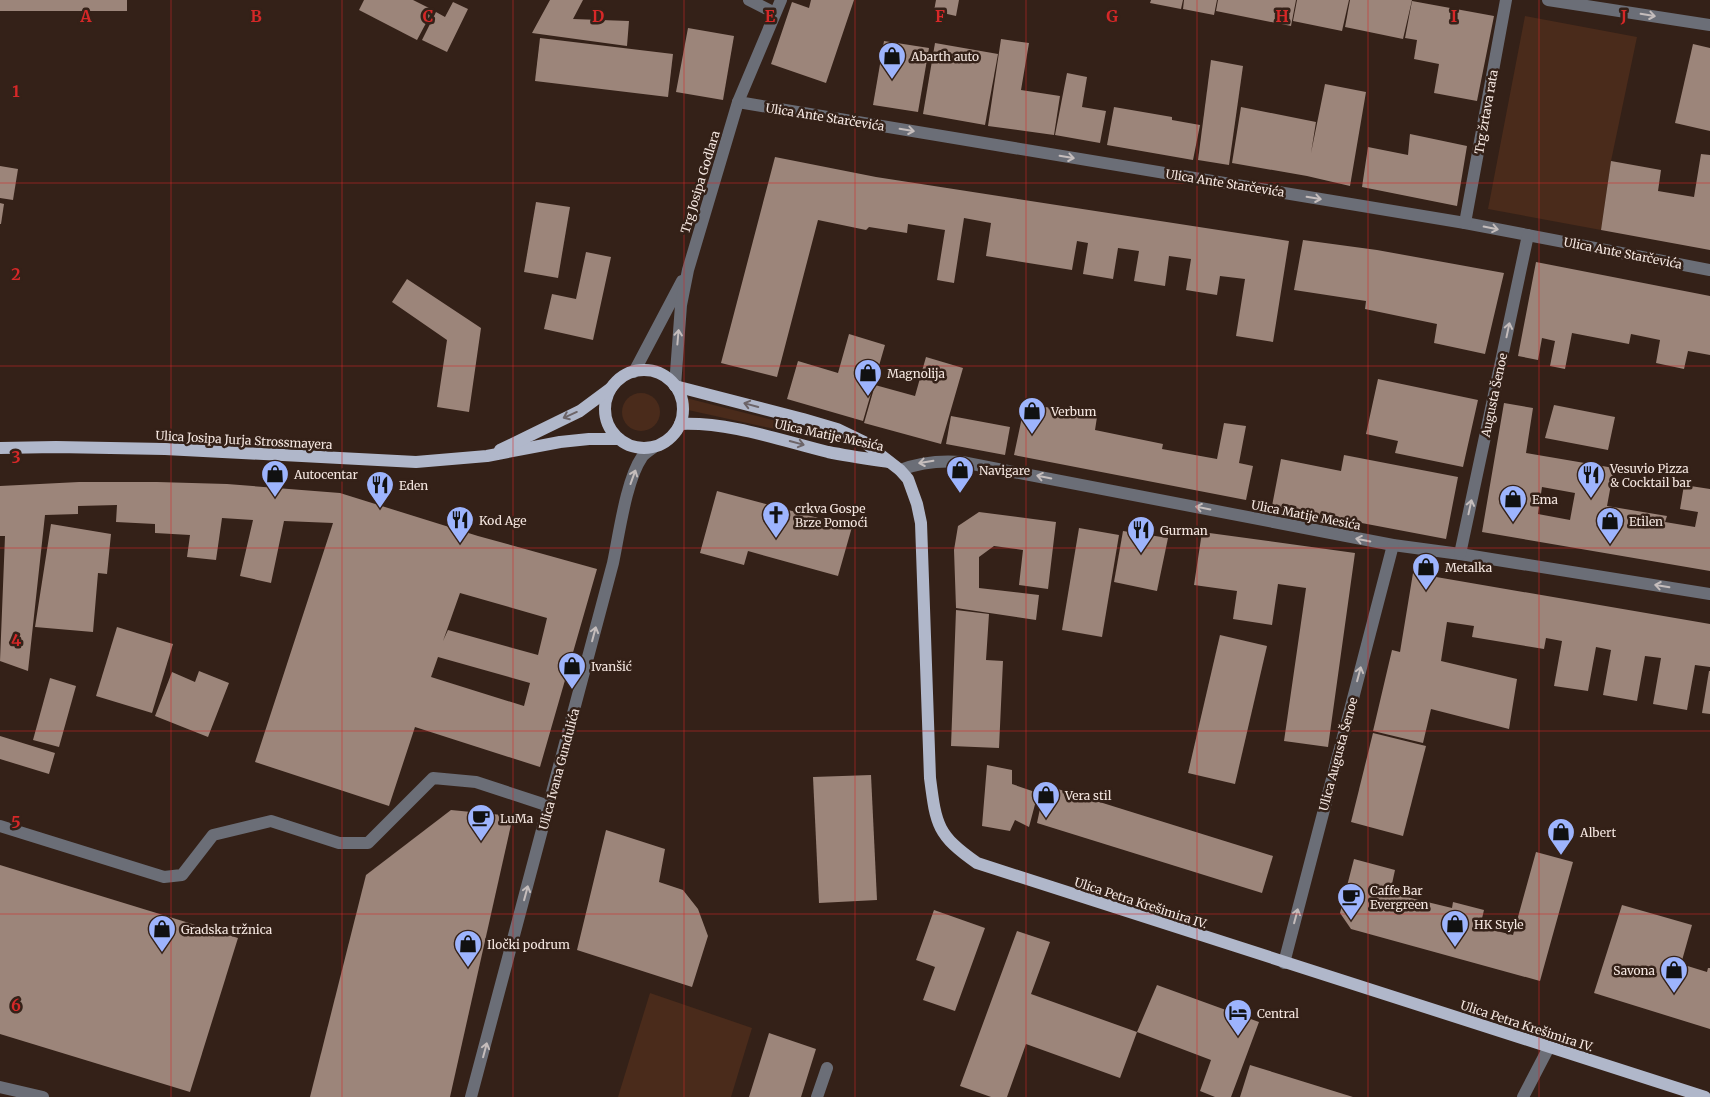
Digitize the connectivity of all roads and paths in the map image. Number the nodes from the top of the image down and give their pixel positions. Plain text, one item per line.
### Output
1 (749, 0) edge
2 (781, 0) edge
3 (1506, 0) edge
4 (1548, 0) edge
5 (775, 13) junction
6 (1710, 25) edge
7 (738, 102) junction
8 (1465, 223) junction
9 (1528, 235) junction
10 (688, 270) junction
11 (1710, 270) edge
12 (634, 372) junction
13 (675, 386) junction
14 (611, 388) junction
15 (680, 424) junction
16 (619, 439) junction
17 (654, 447) junction
18 (0, 448) edge
19 (486, 456) junction
20 (896, 466) junction
21 (1393, 546) junction
22 (1460, 554) junction
23 (1710, 594) edge
24 (549, 806) junction
25 (0, 826) edge
26 (1284, 963) junction
27 (1549, 1047) junction
28 (827, 1068) dead end
29 (0, 1087) edge
30 (43, 1097) edge
31 (472, 1097) edge
32 (817, 1097) edge
33 (1523, 1097) edge
34 (1705, 1097) edge

1 - 5 street
2 - 5 street, Trg Josipa Godlara
3 - 8 street, Trg žrtava rata
4 -> 6 street
5 - 7 street, Trg Josipa Godlara
7 -> 8 street, Ulica Ante Starčevića
7 - 10 street, Trg Josipa Godlara
8 -> 9 street, Ulica Ante Starčevića
9 - 11 street, Ulica Ante Starčevića
22 -> 9 street, Augusta Šenoe
10 - 12 street, Trg Josipa Godlara
13 -> 10 street, Trg Josipa Godlara
12 - 13 main road
12 - 14 main road, Trg Josipa Godlara
13 - 15 main road, Trg Josipa Godlara
20 -> 13 main road, Ulica Matije Mesića
14 - 16 main road
14 -> 19 main road, Trg Josipa Godlara
15 - 17 main road
15 -> 20 main road, Ulica Matije Mesića
16 - 17 main road
16 - 19 main road
24 -> 17 street, Ulica Ivana Gundulića
18 - 19 main road, Ulica Josipa Jurja Strossmayera
21 -> 20 street, Ulica Matije Mesića
20 - 26 main road, Ulica Petra Krešimira IV.
21 - 22 street, Ulica Matije Mesića
26 -> 21 street, Ulica Augusta Šenoe
23 -> 22 street, Ulica Matije Mesića
24 - 25 street
31 -> 24 street, Ulica Ivana Gundulića
26 - 27 main road, Ulica Petra Krešimira IV.
27 - 33 street
27 - 34 main road, Ulica Petra Krešimira IV.
28 - 32 street
29 - 30 street

